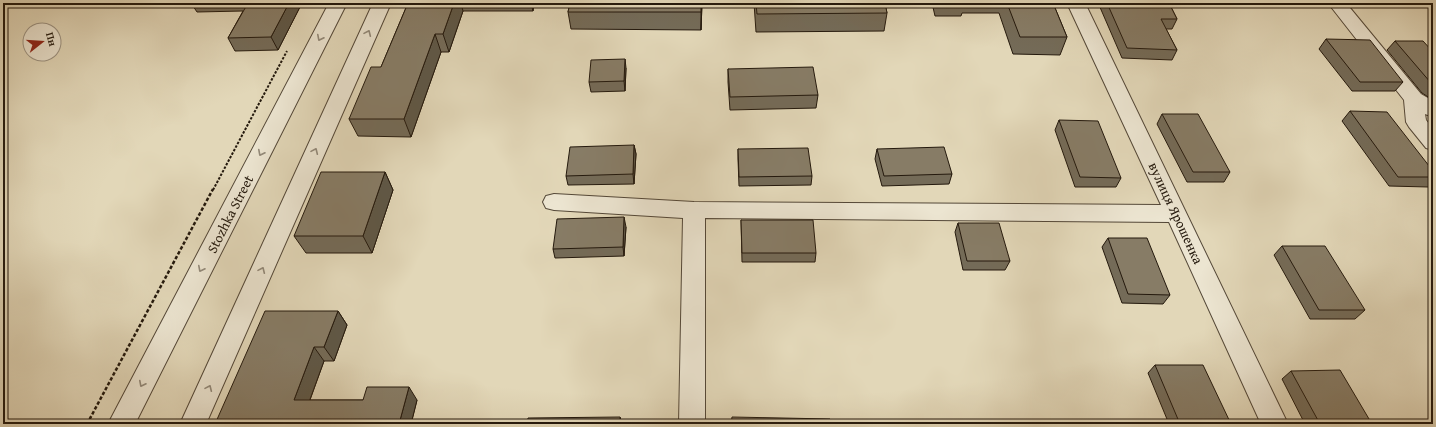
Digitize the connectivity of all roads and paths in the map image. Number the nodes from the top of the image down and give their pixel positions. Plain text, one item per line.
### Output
1 (338, 3) edge
2 (382, 3) edge
3 (1076, 3) edge
4 (1337, 3) edge
5 (290, 45) dead end
6 (1414, 99) junction
7 (1433, 110) edge
8 (1433, 143) edge
9 (554, 202) dead end
10 (694, 210) junction
11 (1176, 214) junction
12 (86, 424) edge
13 (121, 424) edge
14 (193, 424) edge
15 (692, 424) edge
16 (1275, 424) edge

1 -> 13 street, Stozhka Street
14 -> 2 street
3 - 11 street, вулиця Ярошенка
4 - 6 street
5 - 12 path
6 - 7 street
6 - 8 street
9 - 10 street
10 - 11 street
10 - 15 street
11 - 16 street, вулиця Ярошенка

